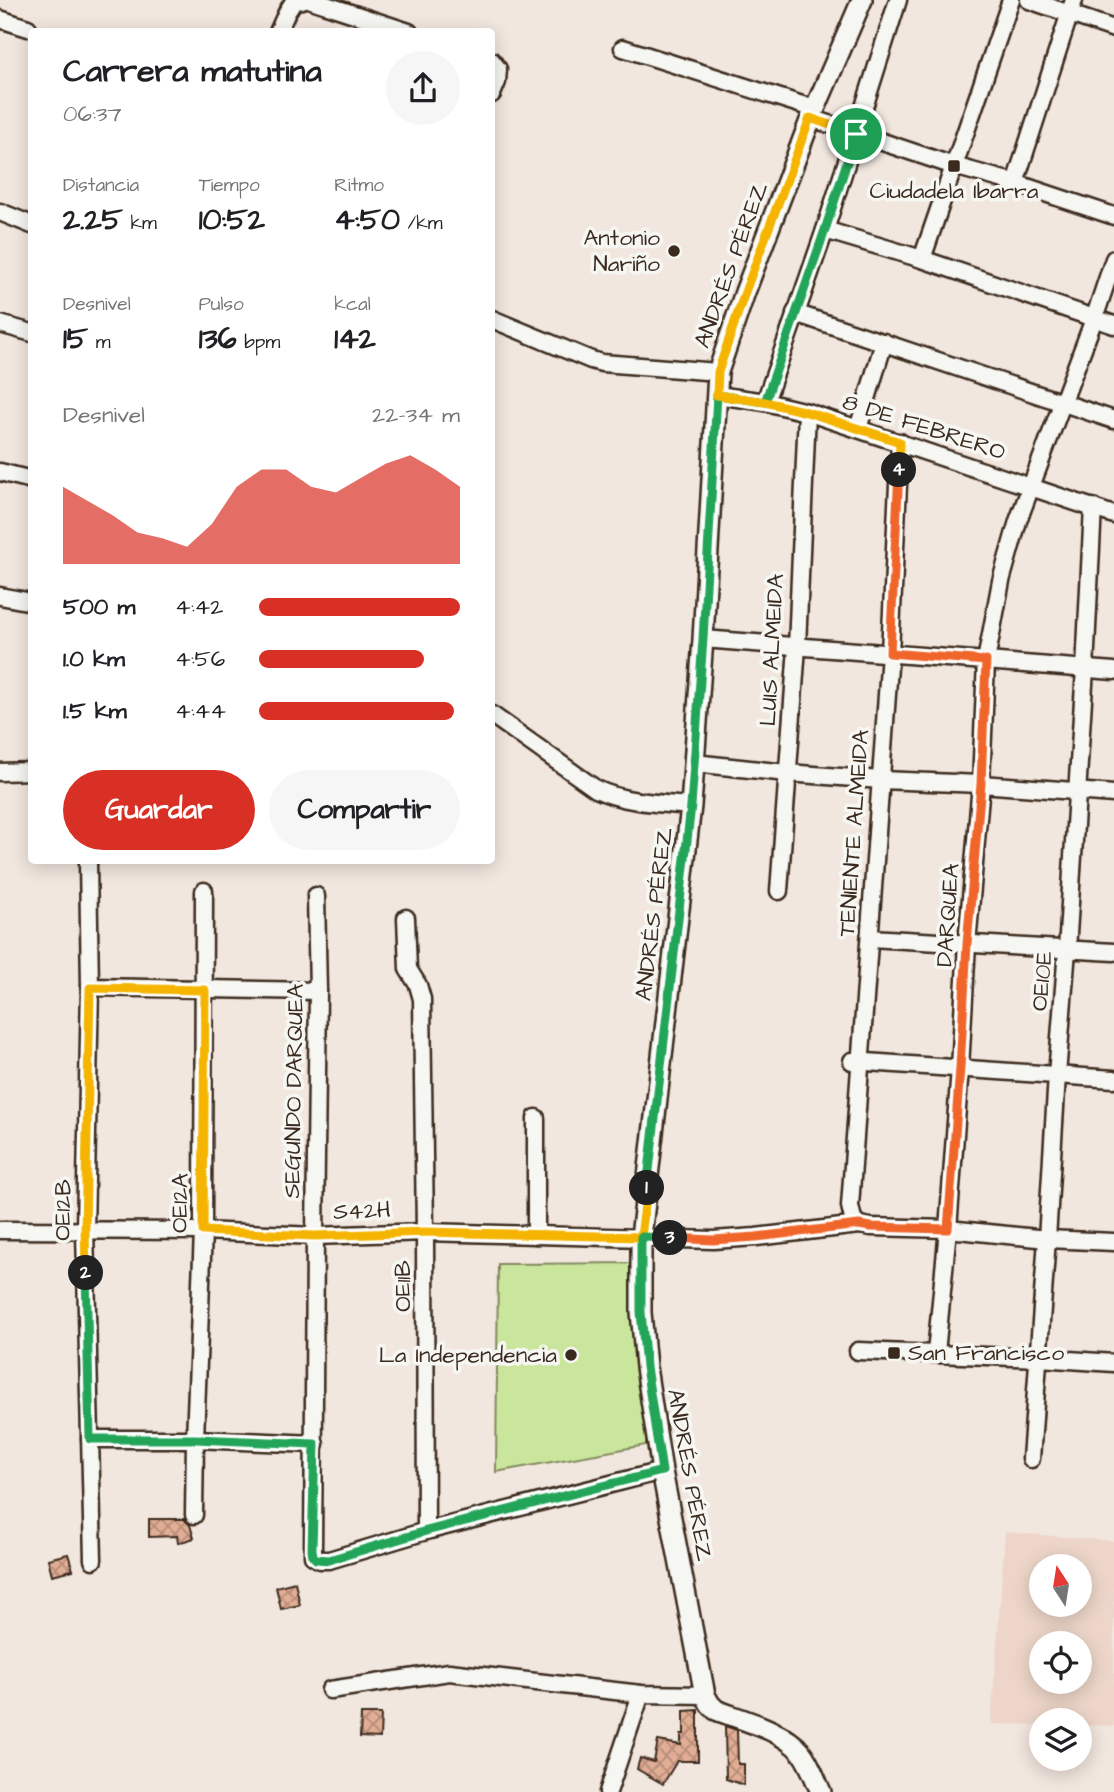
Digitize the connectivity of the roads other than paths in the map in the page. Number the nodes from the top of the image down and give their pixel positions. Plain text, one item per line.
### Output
1 (302, 0) edge
2 (311, 0) edge
3 (862, 0) edge
4 (898, 0) edge
5 (1011, 0) edge
6 (1029, 0) edge
7 (1072, 7) edge
8 (0, 19) edge
9 (28, 28) dead end
10 (280, 28) edge
11 (394, 28) edge
12 (1114, 29) edge
13 (623, 48) dead end
14 (495, 65) edge
15 (495, 88) edge
16 (813, 113) junction
17 (856, 134) junction
18 (954, 166) junction
19 (1015, 183) junction
20 (0, 212) edge
21 (1114, 216) edge
22 (28, 223) edge
23 (825, 230) junction
24 (922, 259) junction
25 (1114, 259) edge
26 (795, 313) junction
27 (1094, 319) junction
28 (495, 320) edge
29 (0, 324) edge
30 (1114, 325) edge
31 (28, 332) edge
32 (884, 342) junction
33 (718, 372) junction
34 (717, 395) junction
35 (765, 402) junction
36 (1063, 403) junction
37 (807, 412) junction
38 (1114, 420) edge
39 (858, 429) junction
40 (900, 442) junction
41 (0, 472) edge
42 (28, 479) edge
43 (1031, 486) junction
44 (1093, 507) junction
45 (1114, 515) edge
46 (0, 596) edge
47 (28, 601) edge
48 (703, 639) junction
49 (797, 647) junction
50 (890, 653) junction
51 (986, 661) junction
52 (1085, 669) junction
53 (1114, 671) edge
54 (495, 717) edge
55 (694, 763) junction
56 (28, 771) edge
57 (0, 772) edge
58 (787, 773) junction
59 (881, 780) junction
60 (981, 784) junction
61 (1076, 792) junction
62 (1114, 794) edge
63 (691, 806) junction
64 (88, 864) edge
65 (204, 891) dead end
66 (779, 891) dead end
67 (316, 896) dead end
68 (406, 918) dead end
69 (870, 938) junction
70 (967, 944) junction
71 (1067, 950) junction
72 (1114, 952) edge
73 (90, 988) junction
74 (205, 990) junction
75 (318, 991) junction
76 (857, 1061) junction
77 (960, 1068) junction
78 (1057, 1075) junction
79 (1114, 1079) edge
80 (536, 1118) dead end
81 (859, 1225) junction
82 (948, 1229) junction
83 (0, 1230) edge
84 (85, 1230) junction
85 (203, 1231) junction
86 (425, 1232) junction
87 (536, 1235) junction
88 (315, 1236) junction
89 (641, 1237) junction
90 (1047, 1238) junction
91 (1114, 1242) edge
92 (858, 1351) dead end
93 (936, 1353) junction
94 (1039, 1358) junction
95 (1114, 1363) edge
96 (90, 1439) junction
97 (195, 1439) junction
98 (315, 1444) junction
99 (1031, 1459) dead end
100 (662, 1471) junction
101 (194, 1516) dead end
102 (426, 1531) junction
103 (93, 1560) dead end
104 (330, 1690) dead end
105 (641, 1694) junction
106 (705, 1695) junction
107 (608, 1792) edge
108 (821, 1792) edge

1 - 10 street
2 - 11 street
3 - 16 street, ANDRÉS PÉREZ
4 - 17 street
5 - 18 street
6 - 7 street
7 - 12 street
7 - 19 street
8 - 9 street
13 - 16 street
14 - 15 street
16 - 17 street
16 - 33 street, ANDRÉS PÉREZ
17 - 18 street
17 - 23 street
18 - 19 street
18 - 24 street
19 - 21 street
20 - 22 street
23 - 24 street
23 - 26 street
24 - 27 street
25 - 27 street
26 - 32 street
26 - 35 street
27 - 30 street
27 - 36 street
28 - 33 street
29 - 31 street
32 - 36 street
32 - 39 street
33 - 34 street, ANDRÉS PÉREZ
34 - 35 street, 8 DE FEBRERO
34 - 48 street, ANDRÉS PÉREZ
35 - 37 street, 8 DE FEBRERO
36 - 38 street
36 - 43 street
37 - 39 street, 8 DE FEBRERO
37 - 49 street, LUIS ALMEIDA
39 - 40 street, 8 DE FEBRERO
40 - 43 street, 8 DE FEBRERO
40 - 50 street, TENIENTE ALMEIDA
41 - 42 street
43 - 44 street, 8 DE FEBRERO
43 - 51 street, DARQUEA
44 - 45 street, 8 DE FEBRERO
44 - 52 street, OE10E
46 - 47 street
48 - 49 street
48 - 55 street, ANDRÉS PÉREZ
49 - 50 street
49 - 58 street, LUIS ALMEIDA
50 - 51 street
50 - 59 street, TENIENTE ALMEIDA
51 - 52 street
51 - 60 street, DARQUEA
52 - 53 street
52 - 61 street, OE10E
54 - 63 street
55 - 58 street
55 - 63 street, ANDRÉS PÉREZ
56 - 57 street
58 - 59 street
58 - 66 street, LUIS ALMEIDA
59 - 60 street
59 - 69 street, TENIENTE ALMEIDA
60 - 61 street
60 - 70 street, DARQUEA
61 - 62 street
61 - 71 street, OE10E
63 - 89 street, ANDRÉS PÉREZ
64 - 73 street, OE12B
65 - 74 street, OE12A
67 - 75 street, SEGUNDO DARQUEA
68 - 86 street, OE11B
69 - 70 street
69 - 76 street, TENIENTE ALMEIDA
70 - 71 street
70 - 77 street, DARQUEA
71 - 72 street
71 - 78 street, OE10E
73 - 74 street
73 - 84 street, OE12B
74 - 75 street
74 - 85 street, OE12A
75 - 88 street, SEGUNDO DARQUEA
76 - 77 street
76 - 81 street, TENIENTE ALMEIDA
77 - 78 street
77 - 82 street, DARQUEA
78 - 79 street
78 - 90 street, OE10E
80 - 87 street
81 - 82 street, S42H
81 - 89 street, S42H
82 - 90 street, S42H
82 - 93 street, DARQUEA
83 - 84 street, S42H
84 - 85 street, S42H
84 - 96 street, OE12B
85 - 88 street, S42H
85 - 97 street, OE12A
86 - 87 street, S42H
86 - 88 street, S42H
86 - 102 street, OE11B
87 - 89 street, S42H
88 - 98 street, SEGUNDO DARQUEA
89 - 100 street, ANDRÉS PÉREZ
90 - 91 street, S42H
90 - 94 street, OE10E
92 - 93 street
93 - 94 street
94 - 95 street
94 - 99 street, OE10E
96 - 97 street
96 - 103 street, OE12B
97 - 98 street
97 - 101 street, OE12A
98 - 102 street, SEGUNDO DARQUEA
100 - 102 street, SEGUNDO DARQUEA
100 - 106 street, ANDRÉS PÉREZ
104 - 105 street
105 - 106 street
105 - 107 street
106 - 108 street

